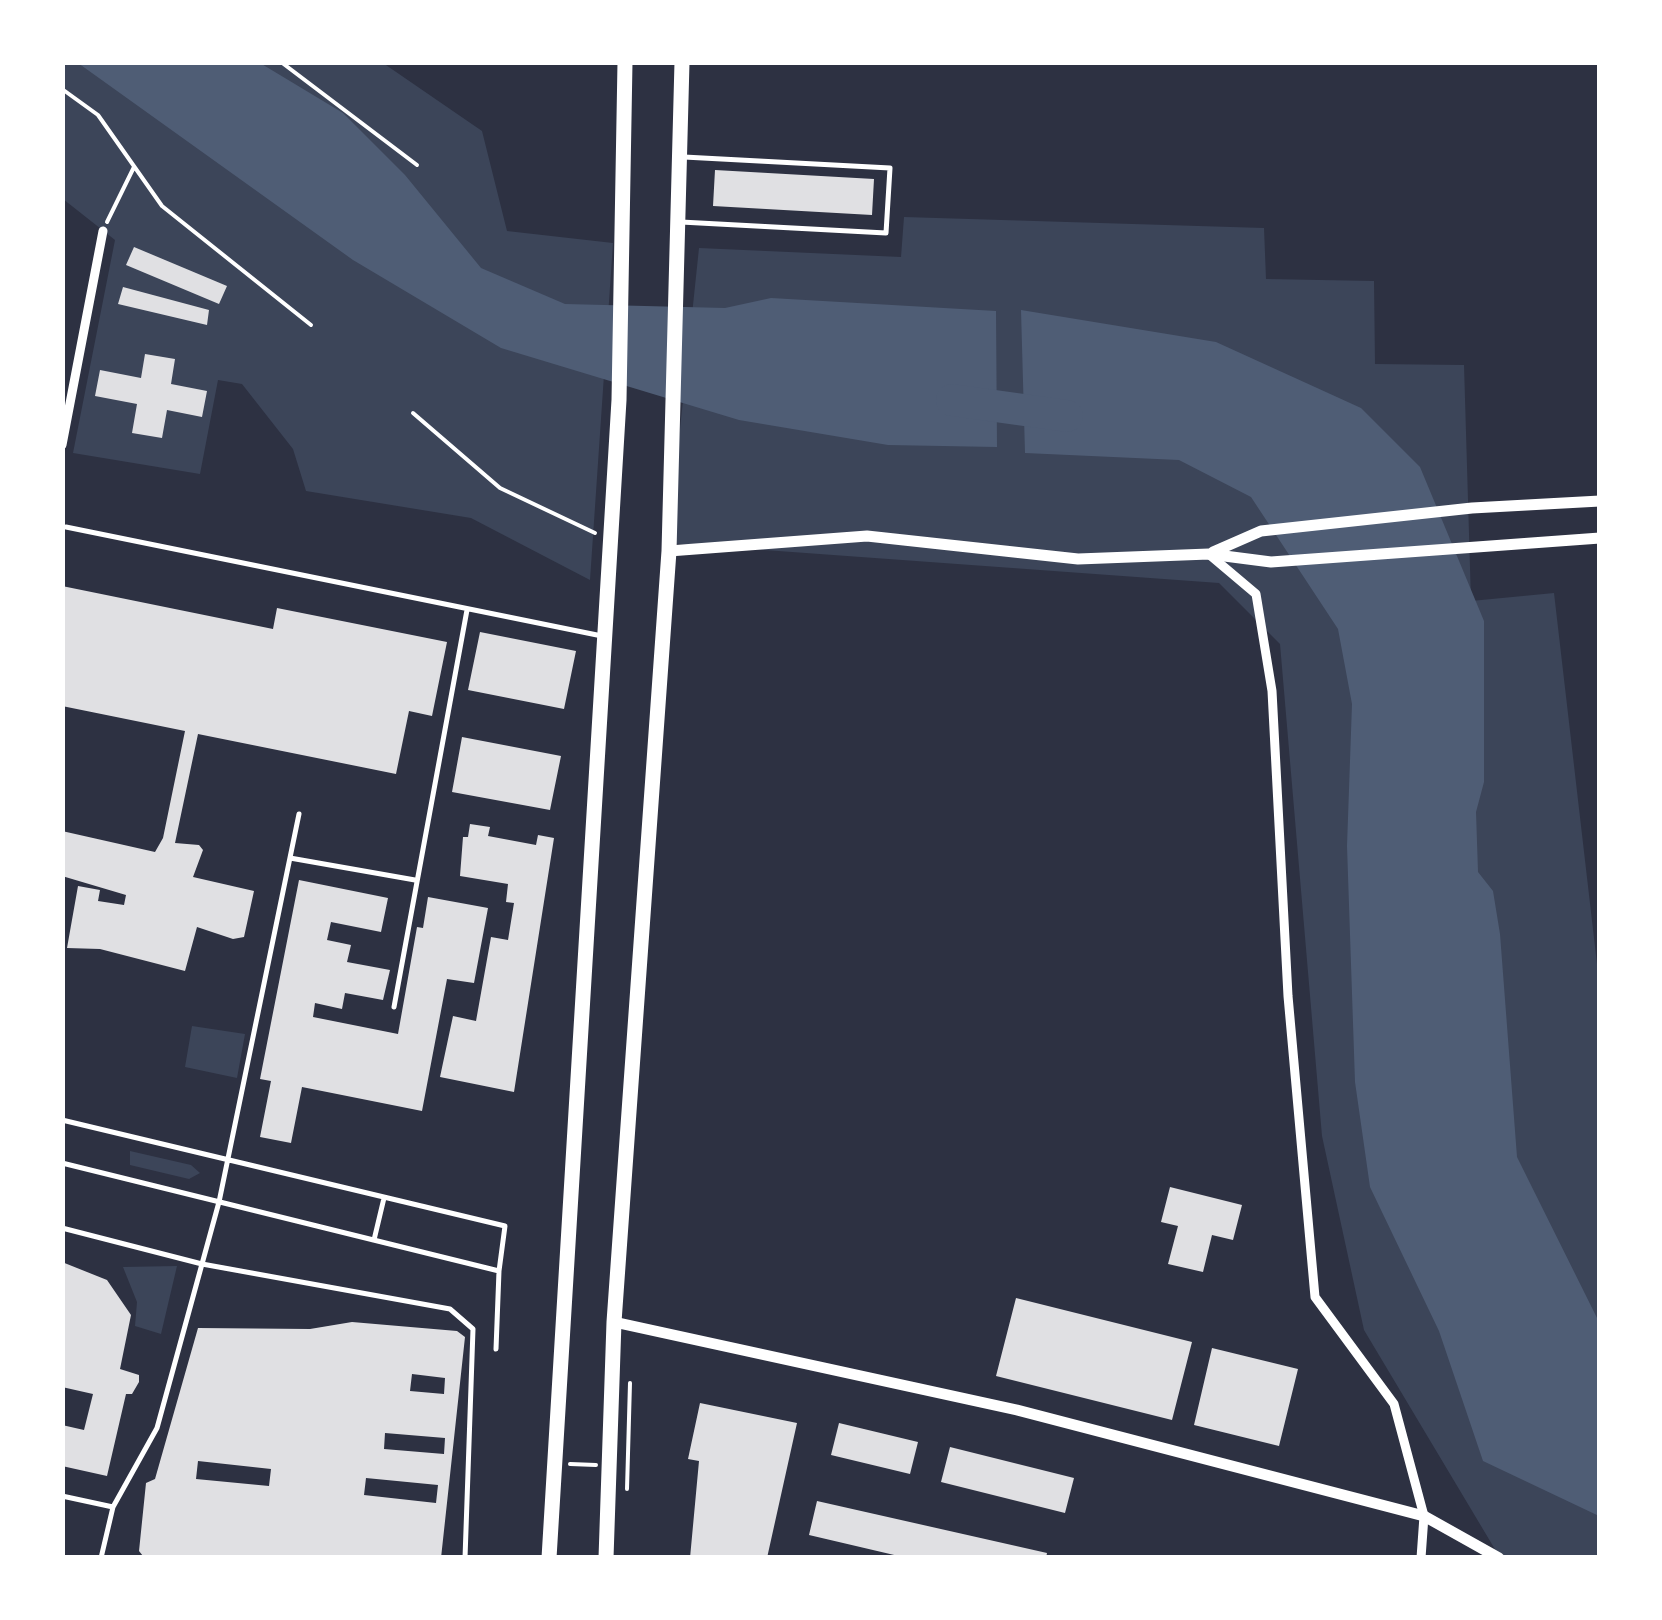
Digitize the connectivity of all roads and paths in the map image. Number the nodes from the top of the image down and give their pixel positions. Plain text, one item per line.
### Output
1 (281, 62) edge
2 (625, 62) edge
3 (682, 62) edge
4 (62, 90) edge
5 (682, 157) junction
6 (417, 165) dead end
7 (134, 166) junction
8 (680, 222) junction
9 (103, 230) joint
10 (310, 326) dead end
11 (413, 412) dead end
12 (65, 418) edge
13 (62, 445) edge
14 (1600, 501) edge
15 (66, 527) dead end
16 (1600, 538) edge
17 (611, 540) junction
18 (669, 550) junction
19 (1209, 554) junction
20 (467, 610) junction
21 (605, 637) junction
22 (298, 814) dead end
23 (290, 858) junction
24 (416, 880) junction
25 (394, 1007) dead end
26 (62, 1120) edge
27 (228, 1160) junction
28 (62, 1163) edge
29 (384, 1198) junction
30 (219, 1202) junction
31 (62, 1228) edge
32 (374, 1240) junction
33 (202, 1264) junction
34 (499, 1272) junction
35 (614, 1322) junction
36 (496, 1349) dead end
37 (630, 1386) dead end
38 (562, 1464) dead end
39 (628, 1467) junction
40 (62, 1496) edge
41 (626, 1498) dead end
42 (114, 1507) junction
43 (1424, 1516) junction
44 (101, 1558) edge
45 (464, 1558) edge
46 (549, 1558) edge
47 (606, 1558) edge
48 (1420, 1558) edge
49 (1498, 1558) edge

1 - 6 path
2 - 17 main road
3 - 5 main road
4 - 7 path
5 - 8 main road
5 - 8 lane
7 - 9 path
7 - 10 path
8 - 18 main road
9 - 12 street
11 - 17 path
12 - 13 street
14 - 19 street
15 - 20 lane
16 - 19 street
17 - 21 main road
18 - 19 street
18 - 35 main road
19 - 43 street
20 - 21 lane
20 - 24 lane
21 - 46 main road
22 - 23 lane
23 - 24 lane
23 - 27 lane
24 - 25 lane
26 - 27 lane
27 - 29 lane
27 - 30 lane
28 - 30 lane
29 - 32 lane
29 - 34 lane
30 - 32 lane
30 - 33 lane
31 - 33 lane
32 - 34 lane
33 - 42 lane
33 - 45 lane
34 - 36 lane
35 - 43 street
35 - 47 main road
37 - 39 path
38 - 39 path
39 - 41 path
40 - 42 lane
42 - 44 lane
43 - 48 street
43 - 49 street

